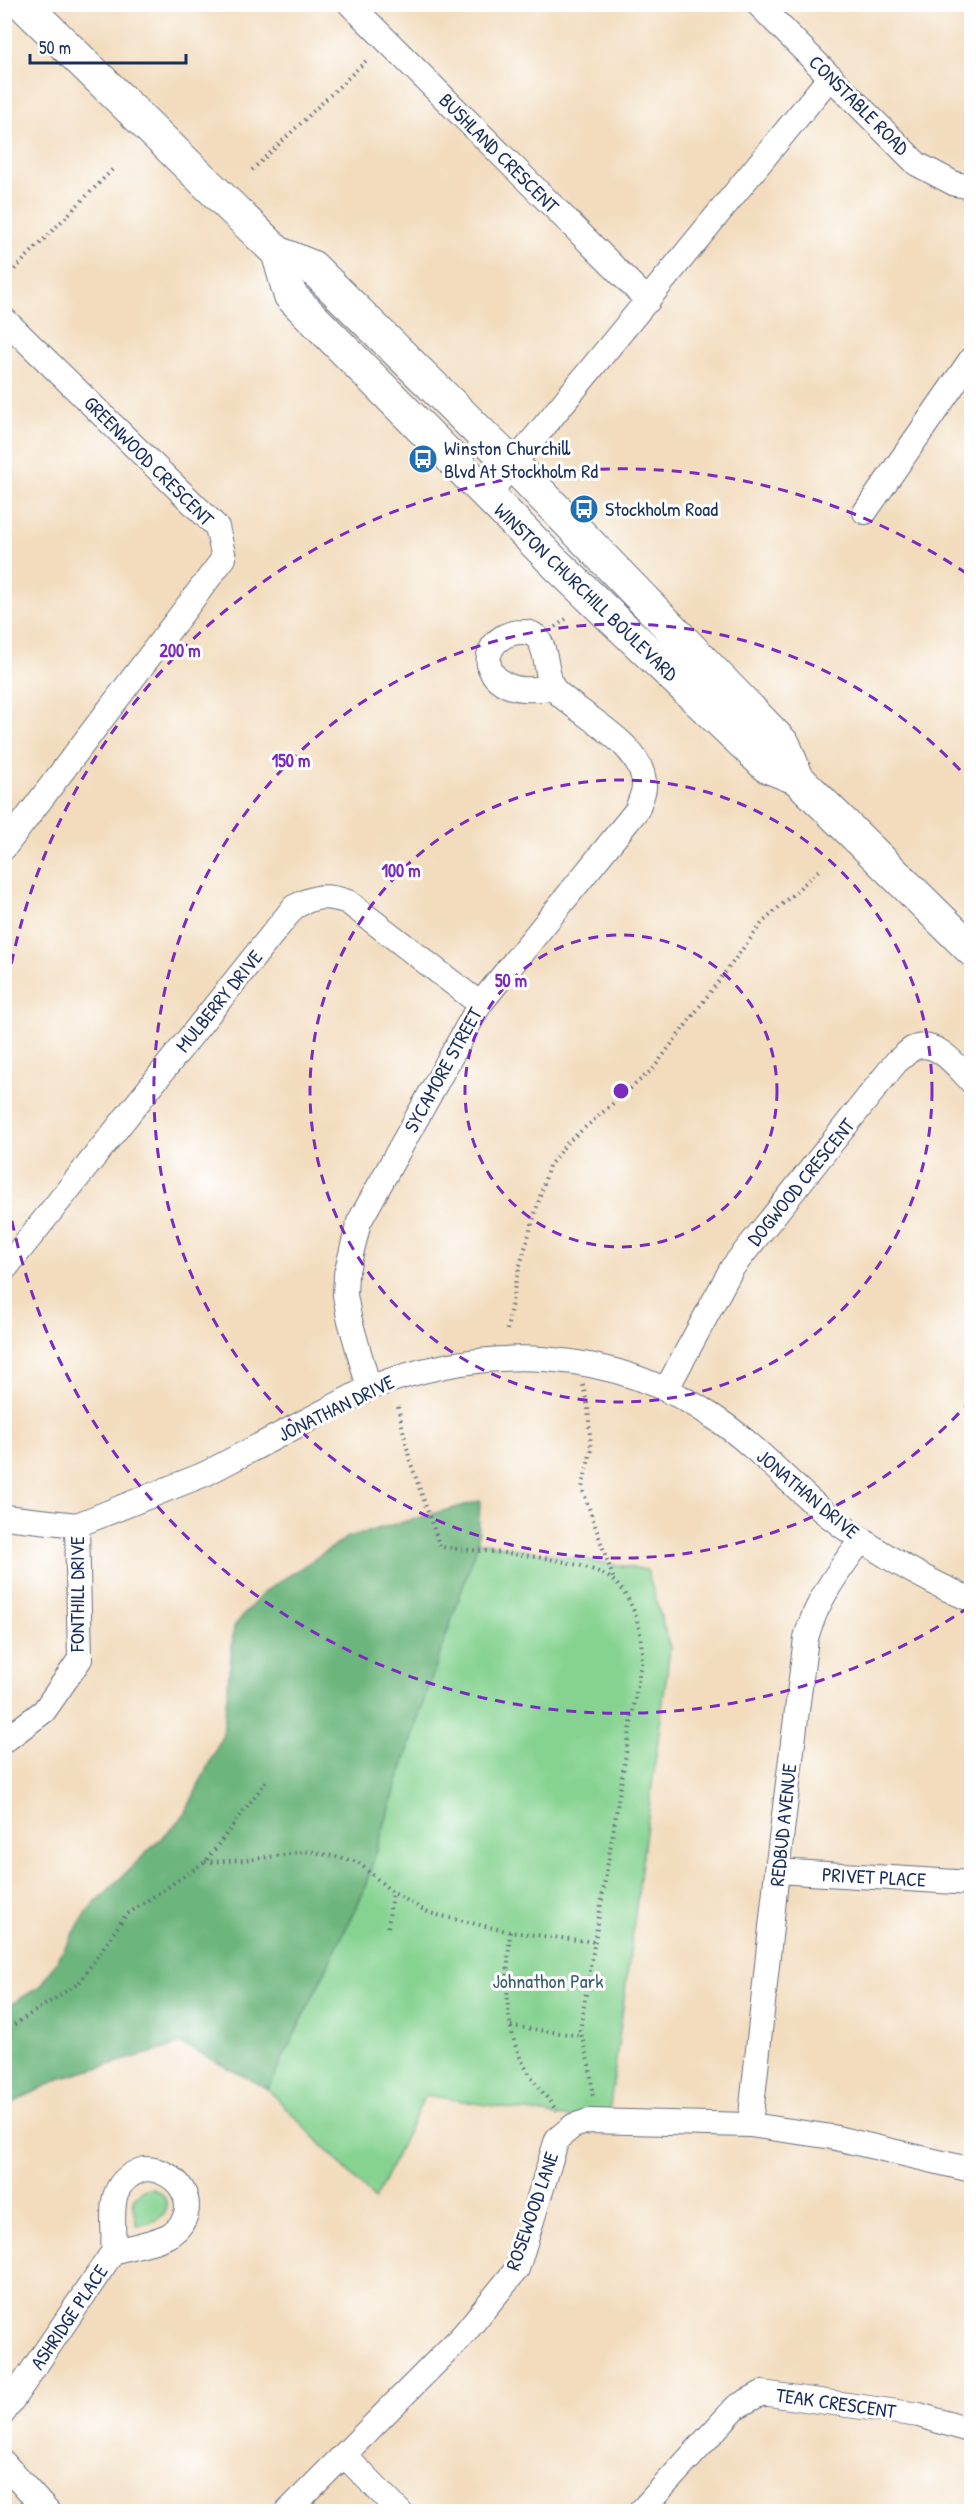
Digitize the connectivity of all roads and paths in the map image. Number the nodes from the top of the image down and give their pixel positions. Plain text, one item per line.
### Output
1 (23, 4) edge
2 (350, 4) edge
3 (758, 4) edge
4 (369, 58) dead end
5 (831, 76) junction
6 (114, 168) dead end
7 (252, 170) dead end
8 (972, 188) edge
9 (278, 253) junction
10 (6, 278) edge
11 (648, 301) junction
12 (4, 319) edge
13 (972, 358) edge
14 (513, 465) junction
15 (487, 496) junction
16 (865, 512) dead end
17 (552, 688) dead end
18 (797, 778) junction
19 (4, 848) edge
20 (819, 870) dead end
21 (972, 950) edge
22 (480, 1004) junction
23 (972, 1082) edge
24 (4, 1270) edge
25 (507, 1330) dead end
26 (583, 1377) dead end
27 (369, 1388) junction
28 (667, 1388) junction
29 (398, 1407) dead end
30 (4, 1517) edge
31 (77, 1525) junction
32 (862, 1539) junction
33 (614, 1581) junction
34 (972, 1600) edge
35 (4, 1741) edge
36 (267, 1779) dead end
37 (205, 1862) junction
38 (777, 1871) junction
39 (972, 1883) edge
40 (392, 1892) junction
41 (388, 1927) dead end
42 (510, 1932) junction
43 (595, 1942) junction
44 (511, 2026) junction
45 (4, 2031) edge
46 (581, 2036) junction
47 (558, 2111) dead end
48 (596, 2121) junction
49 (750, 2125) junction
50 (972, 2170) edge
51 (113, 2252) dead end
52 (4, 2412) edge
53 (972, 2431) edge
54 (344, 2455) junction
55 (4, 2463) edge
56 (48, 2511) edge
57 (287, 2511) edge
58 (400, 2511) edge
59 (640, 2511) edge

1 - 9 main road, WINSTON CHURCHILL BOULEVARD
2 - 11 street, BUSHLAND CRESCENT
3 - 5 street, CONSTABLE ROAD
4 - 7 path
5 - 8 street, CONSTABLE ROAD
5 - 11 street
6 - 10 path
9 - 14 main road, WINSTON CHURCHILL BOULEVARD
9 - 15 main road, WINSTON CHURCHILL BOULEVARD
11 - 14 street
12 - 19 street, GREENWOOD CRESCENT
13 - 16 street
14 - 15 street
14 - 18 main road, WINSTON CHURCHILL BOULEVARD
15 - 18 main road, WINSTON CHURCHILL BOULEVARD
17 - 22 street, SYCAMORE STREET
18 - 21 main road, WINSTON CHURCHILL BOULEVARD
20 - 25 path
22 - 24 street, MULBERRY DRIVE
22 - 27 street, SYCAMORE STREET
23 - 28 street, DOGWOOD CRESCENT
26 - 33 path
27 - 28 street, JONATHAN DRIVE
27 - 31 street, JONATHAN DRIVE
28 - 32 street, JONATHAN DRIVE
29 - 33 path
30 - 31 street, JONATHAN DRIVE
31 - 35 street, FONTHILL DRIVE
32 - 34 street, JONATHAN DRIVE
32 - 38 street, REDBUD AVENUE
33 - 43 path
36 - 37 path
37 - 40 path
37 - 45 path
38 - 39 street, PRIVET PLACE
38 - 49 street, REDBUD AVENUE
40 - 41 path
40 - 42 path
42 - 43 path
42 - 44 path
43 - 46 path
44 - 46 path
44 - 47 path
46 - 48 path
48 - 49 street, ROSEWOOD LANE
48 - 54 street, ROSEWOOD LANE
49 - 50 street, ROSEWOOD LANE
51 - 52 street, ASHRIDGE PLACE
53 - 59 street, TEAK CRESCENT
54 - 57 street, ROSEWOOD LANE
54 - 58 street
55 - 56 street

